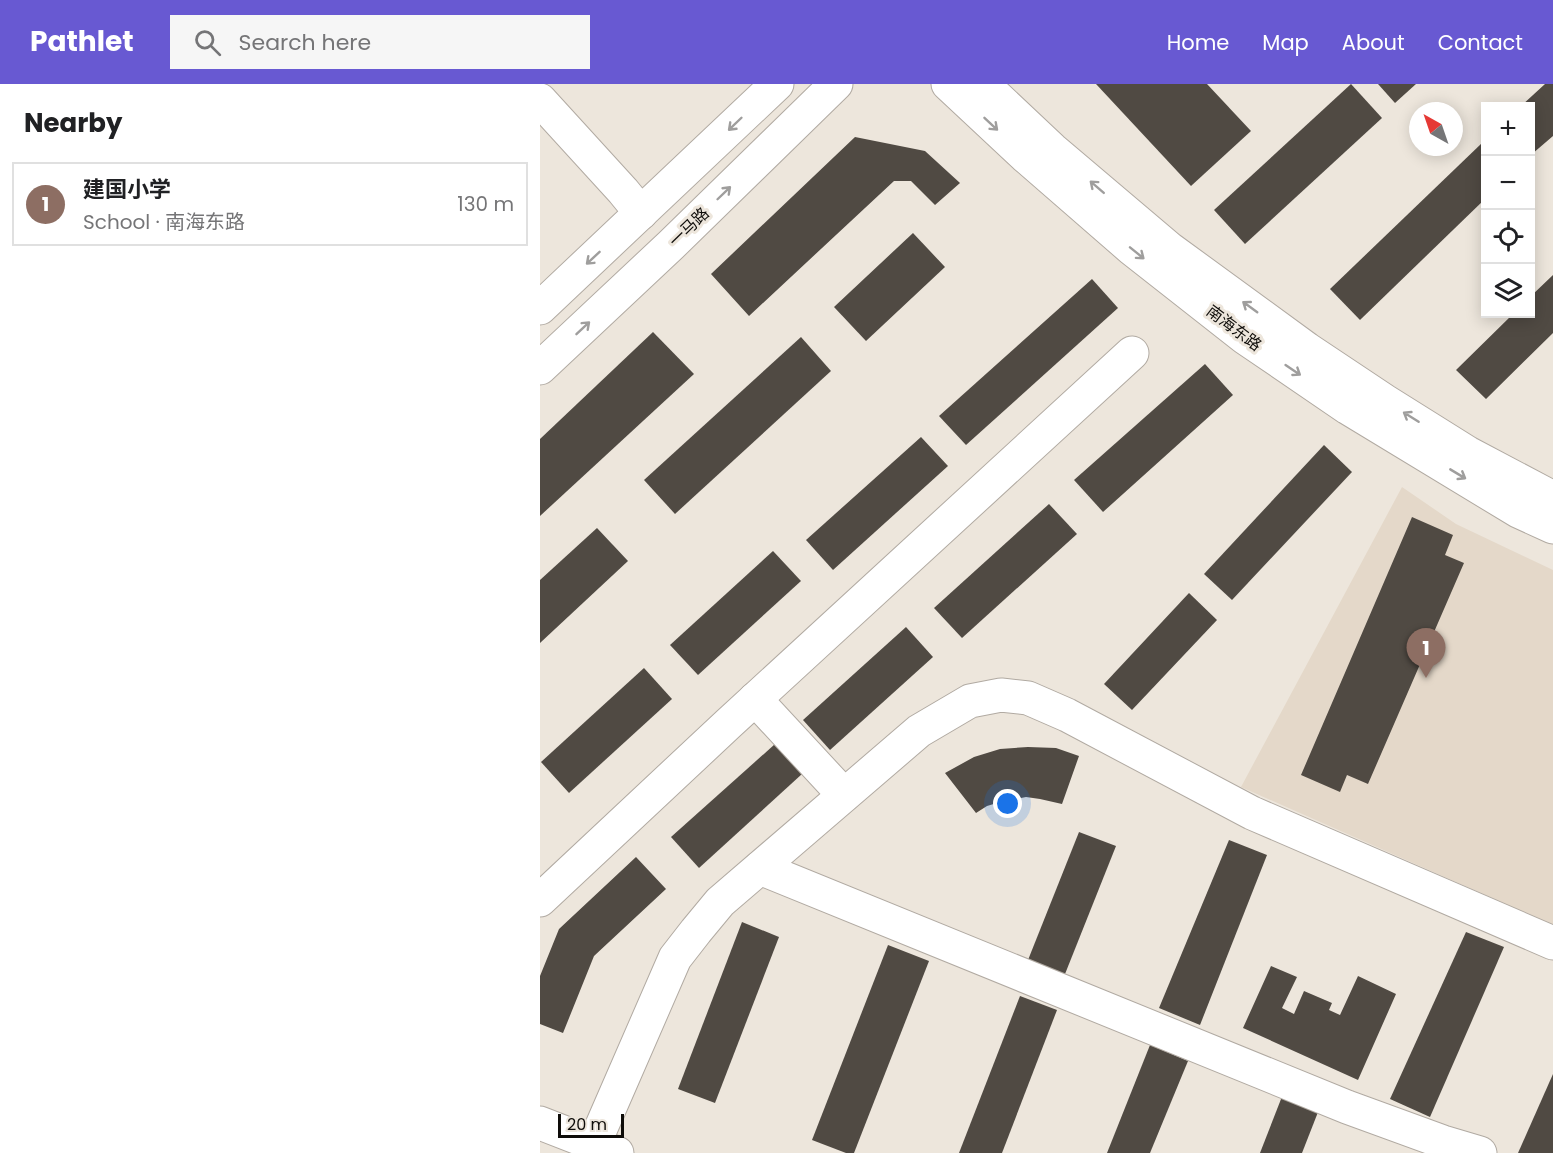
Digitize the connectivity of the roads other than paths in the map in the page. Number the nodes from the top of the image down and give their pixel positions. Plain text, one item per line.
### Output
1 (777, 84) edge
2 (836, 84) edge
3 (948, 84) edge
4 (983, 84) edge
5 (540, 100) edge
6 (641, 213) junction
7 (540, 308) edge
8 (1132, 352) dead end
9 (540, 368) edge
10 (1553, 498) edge
11 (1553, 527) edge
12 (756, 699) junction
13 (844, 795) junction
14 (760, 868) junction
15 (540, 900) edge
16 (1553, 943) edge
17 (541, 1125) edge
18 (605, 1148) edge
19 (1480, 1153) edge

1 -> 6 street
9 -> 2 street, 一马路
3 -> 11 street, 南海东路
10 -> 4 street, 南海东路
5 - 6 street
6 -> 7 street
8 - 12 street
12 - 13 street
12 - 15 street
13 - 14 street
13 - 16 street
14 - 18 street
14 - 19 street
17 - 18 street

